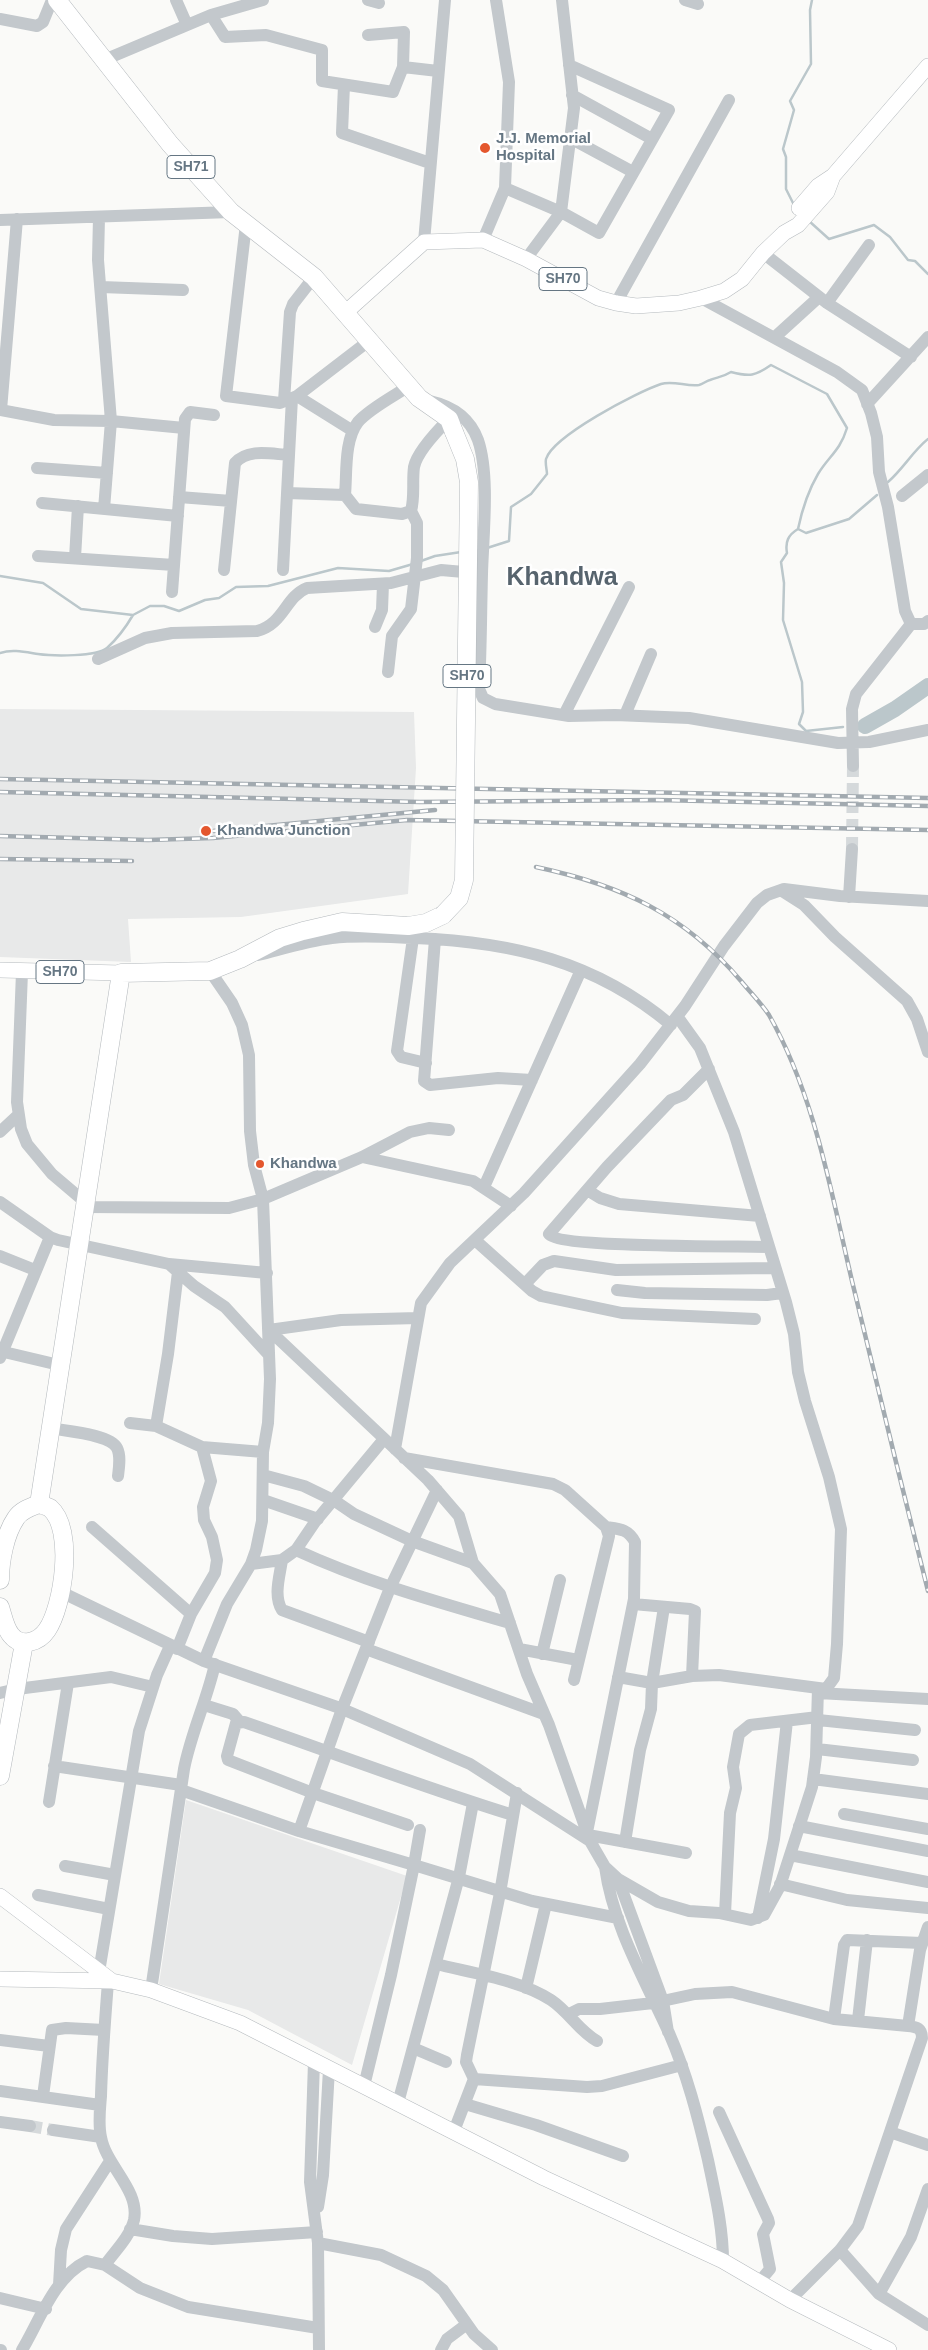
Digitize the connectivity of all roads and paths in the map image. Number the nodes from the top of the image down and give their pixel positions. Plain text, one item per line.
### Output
1 (52, 0) edge
2 (57, 0) edge
3 (176, 0) edge
4 (263, 0) edge
5 (444, 0) edge
6 (496, 0) edge
7 (562, 0) edge
8 (685, 0) edge
9 (698, 4) dead end
10 (211, 15) junction
11 (0, 19) edge
12 (187, 25) junction
13 (368, 35) dead end
14 (104, 60) junction
15 (569, 65) junction
16 (403, 66) junction
17 (928, 66) edge
18 (438, 70) junction
19 (344, 85) junction
20 (572, 95) junction
21 (729, 100) dead end
22 (570, 138) junction
23 (652, 139) junction
24 (430, 162) junction
25 (633, 172) junction
26 (506, 188) junction
27 (231, 212) junction
28 (561, 212) junction
29 (99, 217) junction
30 (0, 220) edge
31 (16, 220) junction
32 (246, 224) junction
33 (483, 240) junction
34 (424, 242) junction
35 (869, 245) dead end
36 (763, 253) junction
37 (526, 259) junction
38 (314, 277) junction
39 (101, 287) junction
40 (183, 290) dead end
41 (701, 298) junction
42 (823, 300) junction
43 (616, 303) junction
44 (346, 312) junction
45 (775, 337) junction
46 (928, 337) edge
47 (370, 340) junction
48 (911, 357) junction
49 (414, 392) junction
50 (291, 399) junction
51 (867, 404) junction
52 (1, 410) edge
53 (214, 415) dead end
54 (111, 422) junction
55 (452, 425) junction
56 (184, 428) junction
57 (353, 431) junction
58 (289, 455) junction
59 (37, 468) dead end
60 (107, 473) junction
61 (928, 475) edge
62 (287, 493) junction
63 (345, 494) junction
64 (902, 496) dead end
65 (179, 497) junction
66 (231, 501) junction
67 (42, 504) dead end
68 (78, 506) junction
69 (104, 509) junction
70 (411, 511) junction
71 (178, 516) junction
72 (38, 556) dead end
73 (75, 558) junction
74 (174, 564) junction
75 (224, 570) dead end
76 (283, 570) dead end
77 (482, 574) junction
78 (414, 578) junction
79 (383, 584) junction
80 (629, 587) dead end
81 (172, 592) dead end
82 (928, 621) edge
83 (911, 624) junction
84 (375, 627) dead end
85 (651, 654) dead end
86 (98, 659) dead end
87 (388, 672) dead end
88 (564, 715) junction
89 (625, 715) junction
90 (928, 730) edge
91 (852, 743) junction
92 (853, 766) tunnel mouth
93 (852, 849) tunnel mouth
94 (780, 890) junction
95 (849, 897) junction
96 (928, 901) edge
97 (413, 938) junction
98 (435, 939) junction
99 (240, 959) junction
100 (0, 970) edge
101 (581, 970) junction
102 (210, 971) junction
103 (22, 972) junction
104 (120, 973) junction
105 (674, 1021) junction
106 (928, 1052) edge
107 (426, 1063) junction
108 (709, 1069) junction
109 (532, 1080) junction
110 (17, 1116) junction
111 (449, 1130) dead end
112 (0, 1132) edge
113 (362, 1157) junction
114 (484, 1187) junction
115 (587, 1190) junction
116 (263, 1199) junction
117 (0, 1202) edge
118 (85, 1204) junction
119 (511, 1206) junction
120 (760, 1216) junction
121 (50, 1237) junction
122 (475, 1240) junction
123 (80, 1245) junction
124 (768, 1247) junction
125 (0, 1256) edge
126 (173, 1268) junction
127 (774, 1268) junction
128 (35, 1270) junction
129 (267, 1273) junction
130 (525, 1284) junction
131 (616, 1290) dead end
132 (782, 1293) junction
133 (418, 1318) junction
134 (755, 1319) dead end
135 (270, 1330) junction
136 (2, 1355) edge
137 (269, 1355) junction
138 (59, 1365) junction
139 (130, 1423) dead end
140 (156, 1426) junction
141 (50, 1428) junction
142 (384, 1439) junction
143 (202, 1447) junction
144 (395, 1449) junction
145 (263, 1452) junction
146 (404, 1458) junction
147 (263, 1475) junction
148 (118, 1476) dead end
149 (437, 1490) junction
150 (263, 1500) junction
151 (335, 1501) junction
152 (39, 1504) junction
153 (318, 1519) junction
154 (92, 1527) dead end
155 (606, 1527) junction
156 (412, 1541) junction
157 (296, 1550) junction
158 (282, 1560) junction
159 (473, 1563) junction
160 (251, 1564) junction
161 (0, 1565) edge
162 (0, 1580) edge
163 (560, 1580) dead end
164 (390, 1588) junction
165 (61, 1592) junction
166 (633, 1604) junction
167 (0, 1606) edge
168 (664, 1607) junction
169 (192, 1614) junction
170 (510, 1623) junction
171 (24, 1642) junction
172 (367, 1646) junction
173 (174, 1648) junction
174 (519, 1649) junction
175 (542, 1654) junction
176 (578, 1660) junction
177 (209, 1663) junction
178 (692, 1676) junction
179 (618, 1677) junction
180 (574, 1680) dead end
181 (68, 1683) junction
182 (652, 1683) junction
183 (153, 1686) junction
184 (8, 1691) edge
185 (818, 1691) junction
186 (928, 1699) edge
187 (204, 1704) junction
188 (342, 1709) junction
189 (544, 1714) junction
190 (818, 1718) junction
191 (239, 1721) junction
192 (787, 1721) junction
193 (915, 1730) dead end
194 (817, 1749) junction
195 (327, 1751) junction
196 (913, 1760) dead end
197 (54, 1766) junction
198 (0, 1776) edge
199 (131, 1777) junction
200 (813, 1779) junction
201 (181, 1787) junction
202 (312, 1793) junction
203 (517, 1793) junction
204 (928, 1794) edge
205 (49, 1802) dead end
206 (473, 1803) junction
207 (844, 1814) dead end
208 (513, 1815) junction
209 (799, 1826) junction
210 (928, 1828) edge
211 (299, 1831) junction
212 (589, 1836) junction
213 (625, 1842) junction
214 (928, 1851) edge
215 (686, 1853) dead end
216 (790, 1855) junction
217 (414, 1865) junction
218 (65, 1866) dead end
219 (605, 1867) junction
220 (115, 1875) junction
221 (458, 1877) junction
222 (618, 1879) junction
223 (928, 1882) edge
224 (780, 1884) junction
225 (500, 1893) junction
226 (38, 1895) dead end
227 (0, 1896) edge
228 (546, 1904) junction
229 (928, 1908) edge
230 (109, 1910) junction
231 (725, 1914) junction
232 (618, 1918) junction
233 (758, 1918) junction
234 (928, 1927) edge
235 (867, 1940) junction
236 (922, 1942) junction
237 (436, 1964) junction
238 (483, 1976) junction
239 (0, 1979) edge
240 (106, 1979) junction
241 (526, 1988) junction
242 (151, 1990) junction
243 (658, 2002) junction
244 (568, 2014) junction
245 (834, 2018) junction
246 (858, 2020) junction
247 (908, 2026) junction
248 (104, 2030) junction
249 (925, 2038) edge
250 (0, 2040) edge
251 (597, 2041) dead end
252 (49, 2046) junction
253 (413, 2048) junction
254 (314, 2062) junction
255 (446, 2062) dead end
256 (682, 2065) junction
257 (328, 2069) junction
258 (474, 2079) junction
259 (364, 2086) junction
260 (0, 2091) edge
261 (43, 2096) junction
262 (398, 2103) junction
263 (465, 2104) junction
264 (100, 2105) junction
265 (719, 2112) dead end
266 (0, 2122) edge
267 (30, 2126) tunnel mouth
268 (53, 2130) tunnel mouth
269 (454, 2131) junction
270 (890, 2132) junction
271 (100, 2137) junction
272 (928, 2145) edge
273 (622, 2156) dead end
274 (110, 2161) junction
275 (928, 2190) edge
276 (926, 2204) edge
277 (316, 2217) junction
278 (130, 2229) junction
279 (318, 2238) junction
280 (840, 2250) junction
281 (723, 2261) junction
282 (105, 2265) junction
283 (760, 2281) junction
284 (59, 2285) junction
285 (879, 2294) junction
286 (0, 2298) edge
287 (790, 2300) junction
288 (46, 2309) junction
289 (467, 2324) junction
290 (928, 2325) edge
291 (318, 2328) junction
292 (22, 2350) edge
293 (319, 2350) edge
294 (441, 2350) edge
295 (492, 2350) edge
296 (889, 2350) edge

1 - 11 street
2 - 14 highway, SH71
3 - 12 street
4 - 10 street
5 - 18 street
6 - 26 street
7 - 15 street
8 - 9 street
10 - 12 street
10 - 19 street
12 - 14 street
13 - 16 street
14 - 27 highway, SH71
15 - 20 street
15 - 23 street
16 - 18 street
16 - 19 street
17 - 36 main road, SH70
18 - 24 street
19 - 24 street
20 - 22 street
20 - 23 street
21 - 43 street
22 - 25 street
22 - 28 street
23 - 25 street
24 - 34 street
25 - 28 street
26 - 28 street
26 - 33 street
27 - 29 street
27 - 32 highway, SH71
28 - 37 street
29 - 31 street
29 - 39 street
30 - 31 street
31 - 52 street
32 - 38 highway, SH71
32 - 50 street
33 - 34 main road, SH70
33 - 37 main road, SH70
34 - 44 main road
35 - 42 street
36 - 41 main road, SH70
36 - 42 street
37 - 43 main road, SH70
38 - 44 highway, SH71
38 - 50 street
39 - 40 street
39 - 54 street
41 - 43 main road, SH70
41 - 45 street
42 - 45 street
42 - 48 street
44 - 47 highway
45 - 51 street
46 - 48 street
47 - 49 highway
47 - 50 street
48 - 51 street
49 - 55 highway
49 - 57 street
49 - 77 street
50 - 57 street
50 - 58 street
51 - 83 street
52 - 54 street
53 - 56 street
54 - 56 street
54 - 60 street
55 - 70 street
55 - 99 highway, SH70, bridge
56 - 65 street
57 - 63 street
58 - 62 street
58 - 66 street
59 - 60 street
60 - 69 street
61 - 64 street
62 - 63 street
62 - 76 street
63 - 70 street
65 - 66 street
65 - 71 street
66 - 75 street
67 - 68 street
68 - 69 street
68 - 73 street
69 - 71 street
70 - 78 street
71 - 74 street
72 - 73 street
73 - 74 street
74 - 81 street
77 - 78 street
77 - 88 street
78 - 79 street
78 - 87 street
79 - 84 street
79 - 86 street
80 - 88 street
82 - 83 street
83 - 91 street
85 - 89 street
88 - 89 street
89 - 91 street
90 - 91 street
91 - 92 street
93 - 95 street
94 - 95 street
94 - 105 street
94 - 106 street
95 - 96 street
97 - 98 street
97 - 99 street
97 - 107 street
98 - 101 street
98 - 107 street
99 - 102 highway, SH70
100 - 103 main road, SH70
101 - 105 street
101 - 109 street
102 - 104 highway, SH70
102 - 116 street
103 - 104 main road, SH70
103 - 110 street
104 - 118 highway
105 - 108 street
105 - 119 street
107 - 109 street
108 - 115 street
108 - 120 street
109 - 114 street
110 - 112 street
110 - 118 street
111 - 113 street
113 - 114 street
113 - 116 street
114 - 119 street
115 - 120 street
115 - 124 street
116 - 118 street
116 - 129 street
117 - 121 street
118 - 123 highway
119 - 122 street
120 - 124 street
121 - 123 street
121 - 128 street
122 - 130 street
122 - 133 street
123 - 126 street
123 - 138 highway
124 - 127 street
125 - 128 street
126 - 129 street
126 - 137 street
126 - 140 street
127 - 130 street
127 - 132 street
128 - 136 street
129 - 135 street
130 - 134 street
131 - 132 street
132 - 185 street
133 - 135 street
133 - 144 street
135 - 137 street
135 - 142 street
136 - 138 street
137 - 145 street
138 - 141 highway
139 - 140 street
140 - 143 street
141 - 148 street
141 - 152 highway
142 - 144 street
142 - 151 street
143 - 145 street
143 - 169 street
144 - 146 street
145 - 147 street
146 - 149 street
146 - 155 street
147 - 150 street
147 - 151 street
149 - 156 street
149 - 159 street
150 - 153 street
150 - 160 street
151 - 153 street
151 - 156 street
152 - 161 highway
152 - 165 highway
153 - 157 street
154 - 169 street
155 - 166 street
155 - 176 street
156 - 159 street
156 - 164 street
157 - 158 street
157 - 164 street
158 - 160 street
158 - 172 street
159 - 170 street
160 - 177 street
161 - 162 highway
163 - 175 street
164 - 170 street
164 - 172 street
165 - 171 highway
165 - 173 street
166 - 168 street
166 - 179 street
167 - 171 highway
168 - 178 street
168 - 182 street
169 - 173 street
170 - 174 street
171 - 184 highway
172 - 188 street
172 - 189 street
173 - 177 street
173 - 183 street
174 - 175 street
174 - 189 street
175 - 176 street
176 - 180 street
177 - 187 street
177 - 188 street
178 - 182 street
178 - 185 street
179 - 182 street
179 - 212 street
181 - 183 street
181 - 184 street
181 - 197 street
182 - 213 street
183 - 199 street
184 - 198 highway
185 - 186 street
185 - 190 street
187 - 191 street
187 - 201 street
188 - 195 street
188 - 203 street
189 - 212 street
190 - 192 street
190 - 193 street
190 - 194 street
191 - 195 street
191 - 202 street
192 - 231 street
192 - 233 street
194 - 196 street
194 - 200 street
195 - 202 street
195 - 206 street
197 - 199 street
197 - 205 street
199 - 201 street
199 - 220 street
200 - 204 street
200 - 209 street
201 - 211 street
201 - 242 street
202 - 211 street
202 - 217 street
203 - 208 street
203 - 212 street
206 - 208 street
206 - 221 street
207 - 210 street
208 - 225 street
209 - 214 street
209 - 216 street
211 - 217 street
212 - 213 street
212 - 219 street
213 - 215 street
216 - 223 street
216 - 224 street
217 - 221 street
217 - 259 street
218 - 220 street
219 - 222 street
219 - 232 street
220 - 230 street
221 - 225 street
221 - 237 street
222 - 231 street
222 - 243 street
224 - 229 street
224 - 233 street
225 - 228 street
225 - 238 street
226 - 230 street
227 - 240 main road
228 - 232 street
228 - 241 street
230 - 240 street
231 - 233 street
232 - 243 street
234 - 236 street
235 - 236 street
235 - 245 street
235 - 246 street
236 - 247 street
237 - 238 street
237 - 253 street
238 - 241 street
238 - 258 street
239 - 240 main road
240 - 242 main road
240 - 248 street
241 - 244 street
242 - 254 main road
243 - 244 street
243 - 245 street
243 - 256 street
244 - 251 street
245 - 246 street
246 - 247 street
247 - 249 street
248 - 252 street
248 - 264 street
249 - 270 street
250 - 252 street
252 - 261 street
253 - 255 street
253 - 262 street
254 - 257 main road
254 - 277 street
256 - 258 street
256 - 281 street
257 - 259 main road
257 - 277 street
258 - 263 street
259 - 262 main road
260 - 261 street
261 - 264 street
262 - 269 main road
263 - 269 street
263 - 273 street
264 - 271 street
265 - 283 street
266 - 267 street
268 - 271 street
269 - 281 main road
270 - 272 street
270 - 280 street
271 - 274 street
274 - 278 street
274 - 284 street
275 - 276 street
276 - 285 street
277 - 279 street
278 - 279 street
278 - 282 street
279 - 289 street
279 - 291 street
280 - 285 street
280 - 287 street
281 - 283 main road
282 - 284 street
282 - 291 street
283 - 287 main road
284 - 288 street
285 - 290 street
286 - 288 street
287 - 296 main road
288 - 292 street
289 - 294 street
289 - 295 street
291 - 293 street

